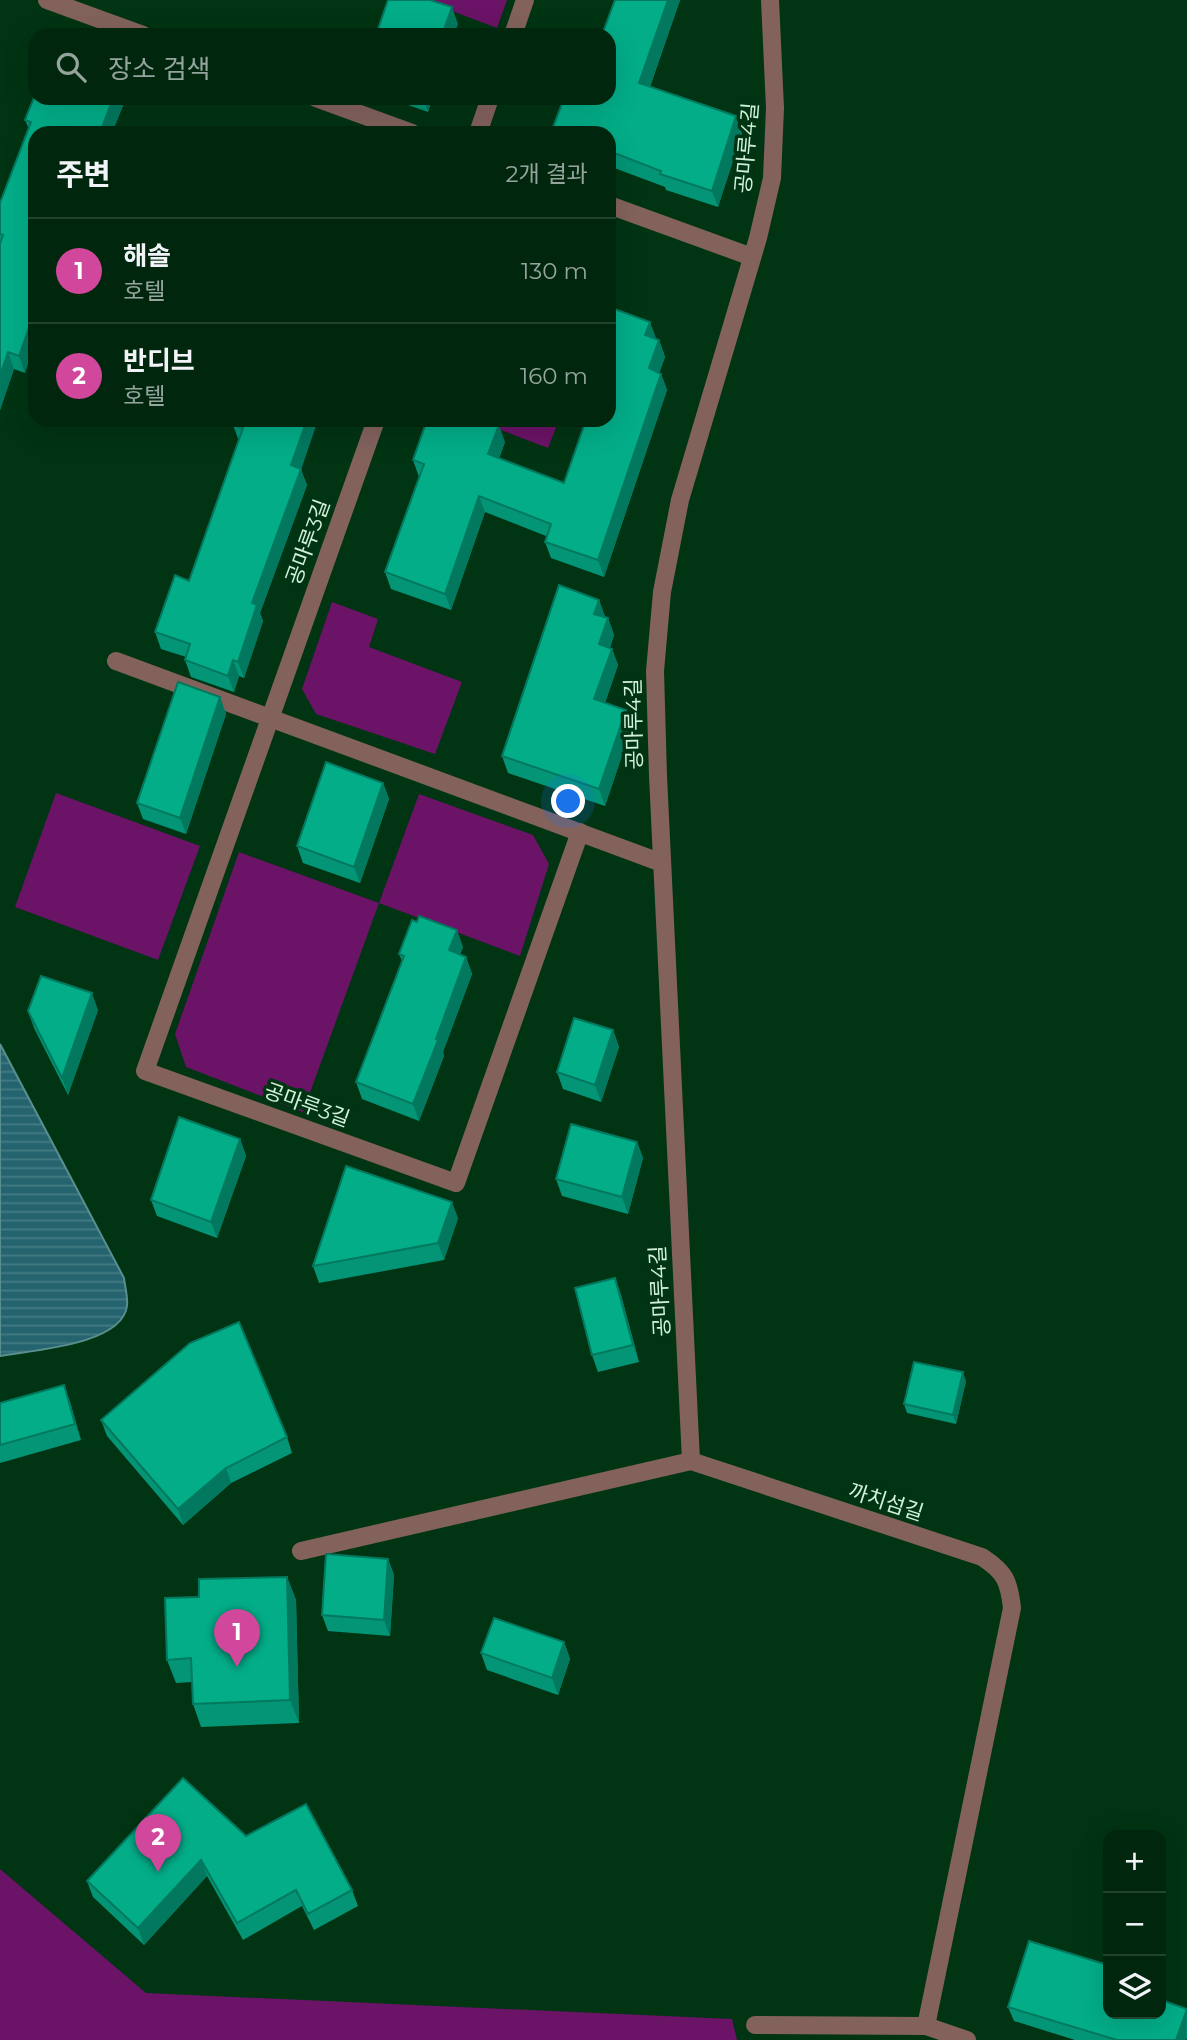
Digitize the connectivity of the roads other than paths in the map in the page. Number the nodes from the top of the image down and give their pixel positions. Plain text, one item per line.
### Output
1 (47, 0) edge
2 (525, 0) edge
3 (769, 0) edge
4 (124, 28) edge
5 (515, 28) edge
6 (335, 105) edge
7 (488, 105) edge
8 (393, 126) edge
9 (481, 126) edge
10 (616, 208) edge
11 (752, 257) junction
12 (374, 427) edge
13 (116, 661) dead end
14 (270, 719) junction
15 (580, 832) junction
16 (662, 863) junction
17 (691, 1461) junction
18 (301, 1551) dead end
19 (755, 2025) dead end
20 (926, 2026) junction
21 (967, 2040) edge

1 - 4 street
2 - 5 street
3 - 11 street, 공마루4길
6 - 8 street
7 - 9 street
10 - 11 street
11 - 16 street, 공마루4길
12 - 14 street, 공마루3길
13 - 14 street
14 - 15 street
14 - 15 street, 공마루3길
15 - 16 street
16 - 17 street, 공마루4길
17 - 18 street
17 - 20 street, 까치섬길
19 - 20 street
20 - 21 street

